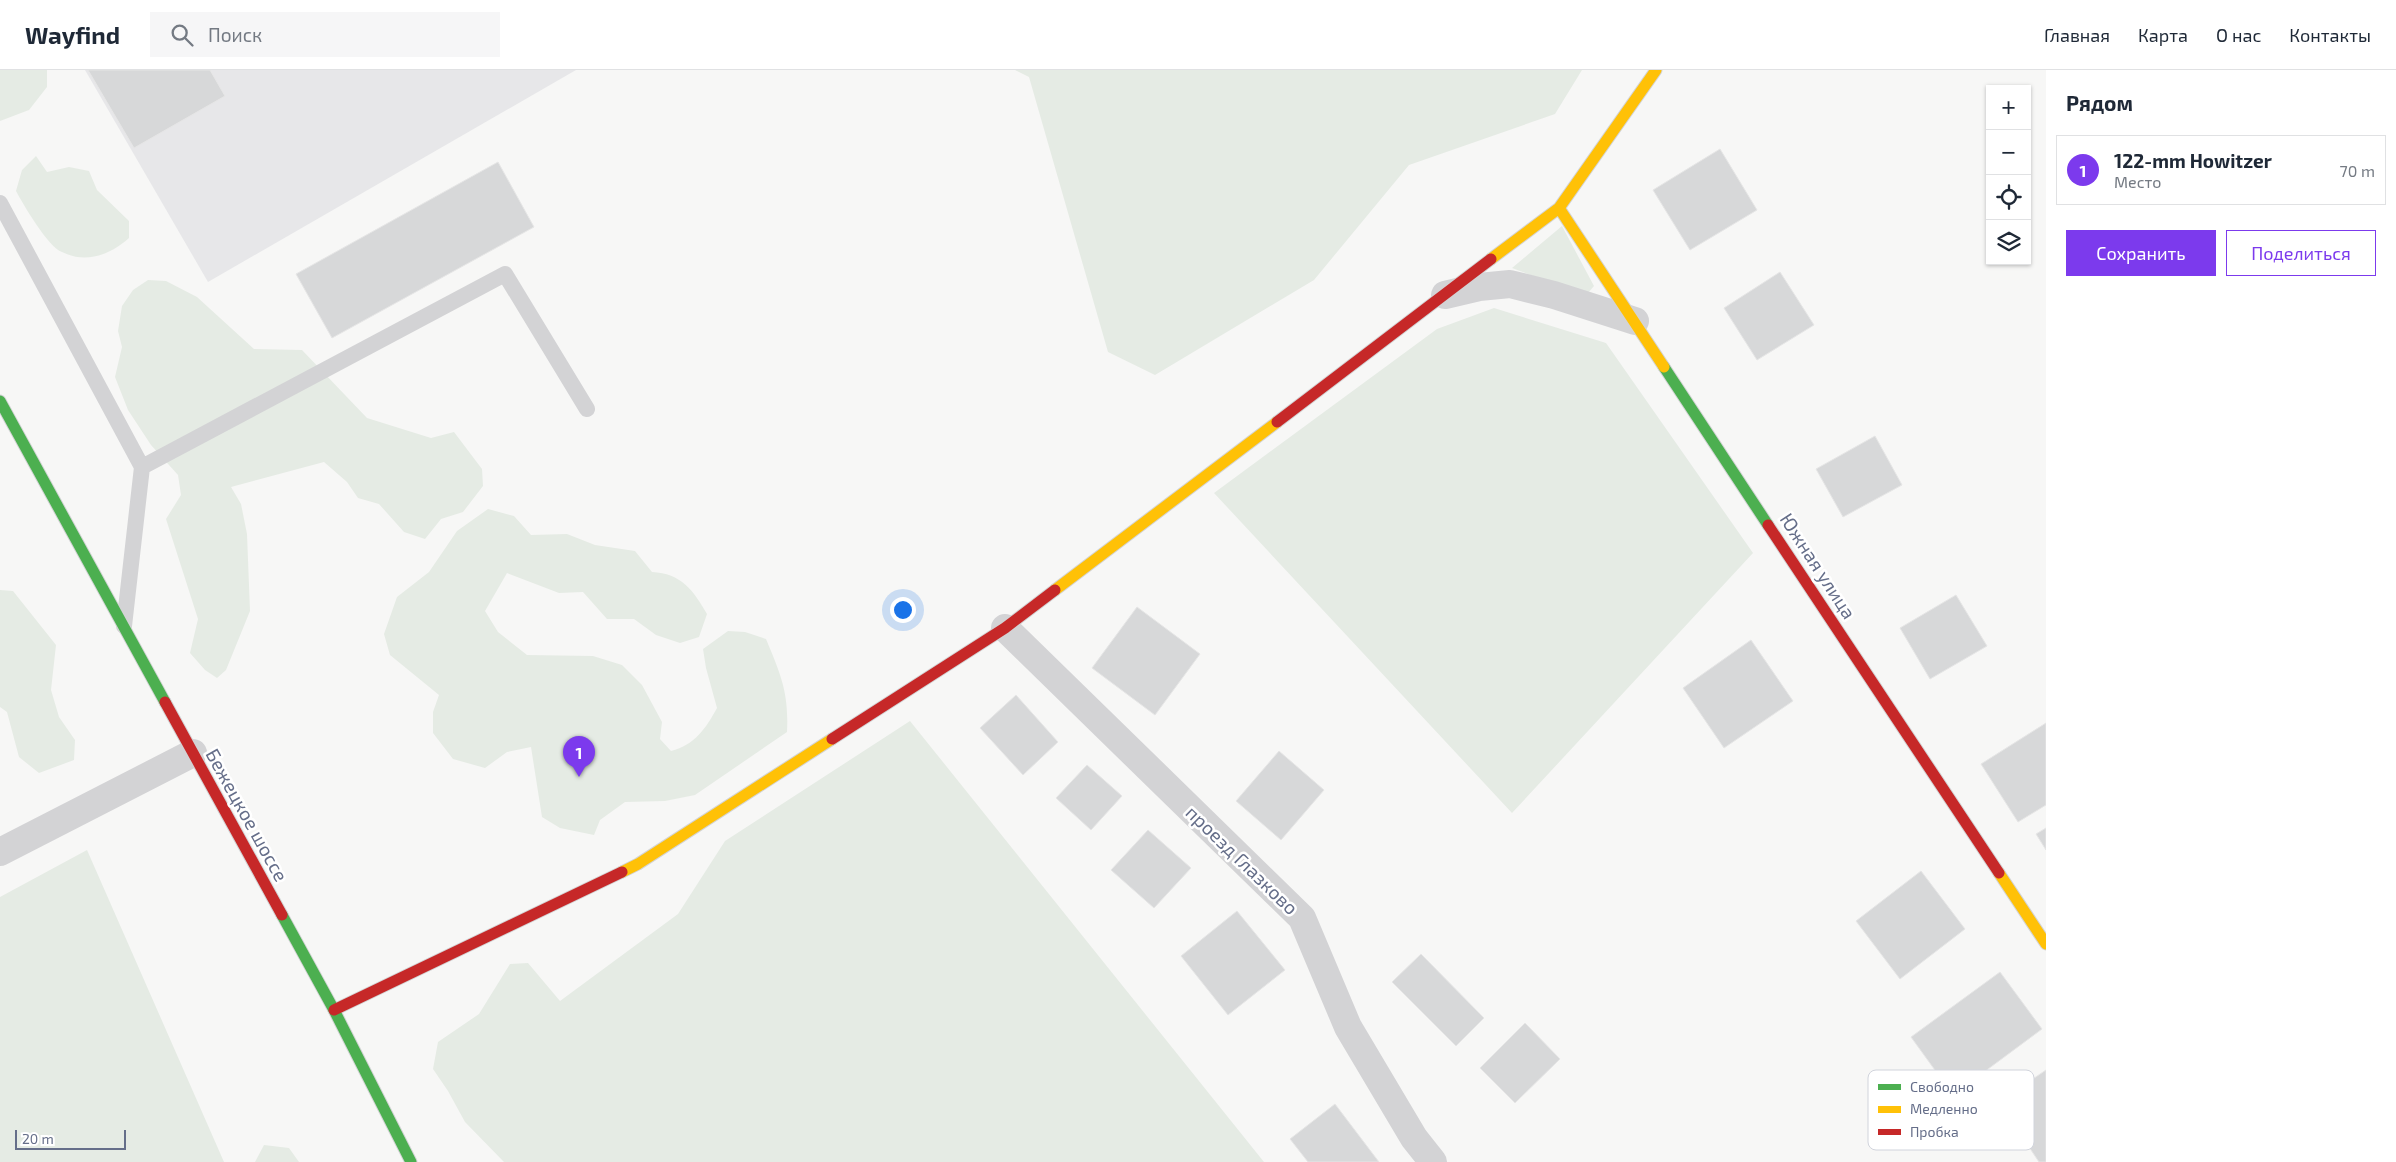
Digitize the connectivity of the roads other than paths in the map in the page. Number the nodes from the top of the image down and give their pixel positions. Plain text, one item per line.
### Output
1 (1656, 70) edge
2 (0, 203) edge
3 (1559, 208) junction
4 (1444, 295) junction
5 (1635, 320) junction
6 (0, 401) edge
7 (587, 409) dead end
8 (142, 467) junction
9 (124, 628) junction
10 (1006, 628) junction
11 (193, 754) junction
12 (0, 852) edge
13 (2046, 944) edge
14 (334, 1010) junction
15 (412, 1162) edge
16 (1433, 1162) edge

1 - 3 street
2 - 8 lane
3 - 4 street
3 - 5 street, Южная улица
4 - 5 street
4 - 10 street
5 - 13 street, Южная улица
6 - 9 street, Бежецкое шоссе
7 - 8 lane
8 - 9 lane
9 - 11 street, Бежецкое шоссе
10 - 14 street
10 - 16 street, проезд Глазково
11 - 12 street
11 - 14 street, Бежецкое шоссе
14 - 15 street, Бежецкое шоссе

